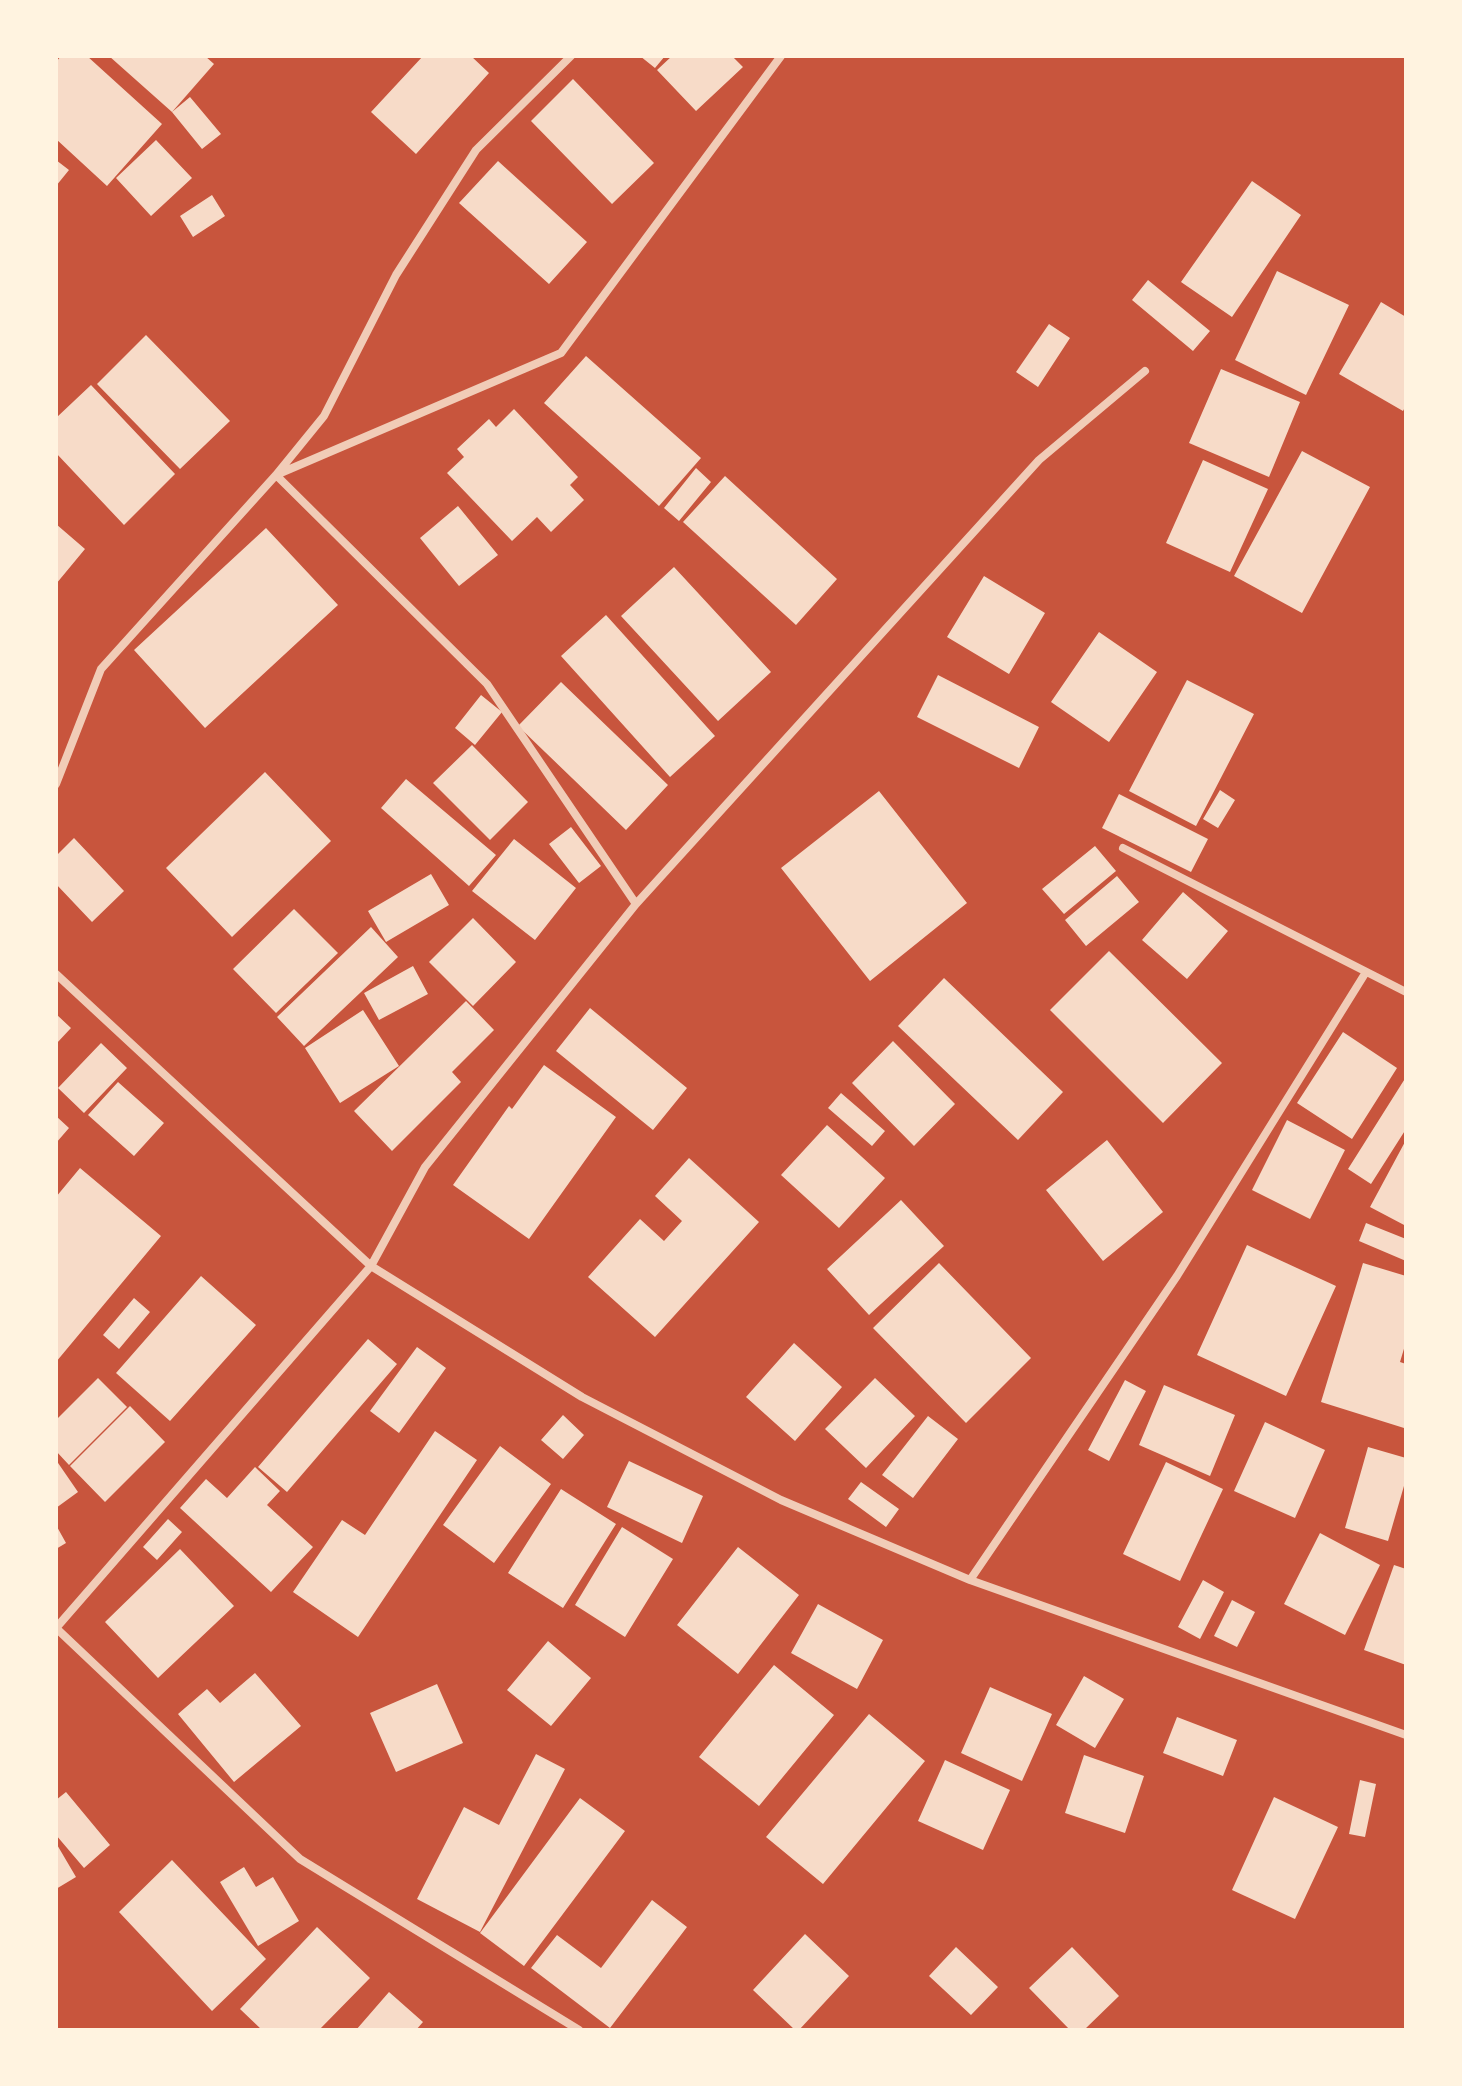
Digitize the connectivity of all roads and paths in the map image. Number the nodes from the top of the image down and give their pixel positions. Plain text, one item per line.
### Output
1 (571, 56) edge
2 (781, 56) edge
3 (1145, 371) dead end
4 (276, 475) junction
5 (56, 784) edge
6 (1123, 848) dead end
7 (636, 904) junction
8 (1366, 972) junction
9 (56, 974) edge
10 (1406, 992) edge
11 (371, 1266) junction
12 (970, 1580) junction
13 (56, 1628) edge
14 (1406, 1735) edge
15 (579, 2030) edge

1 - 4 street
2 - 4 street
3 - 7 street
4 - 5 street
4 - 7 street
6 - 8 street
7 - 11 street
8 - 10 street
8 - 12 street
9 - 11 street
11 - 12 street
11 - 13 street
12 - 14 street
13 - 15 street

